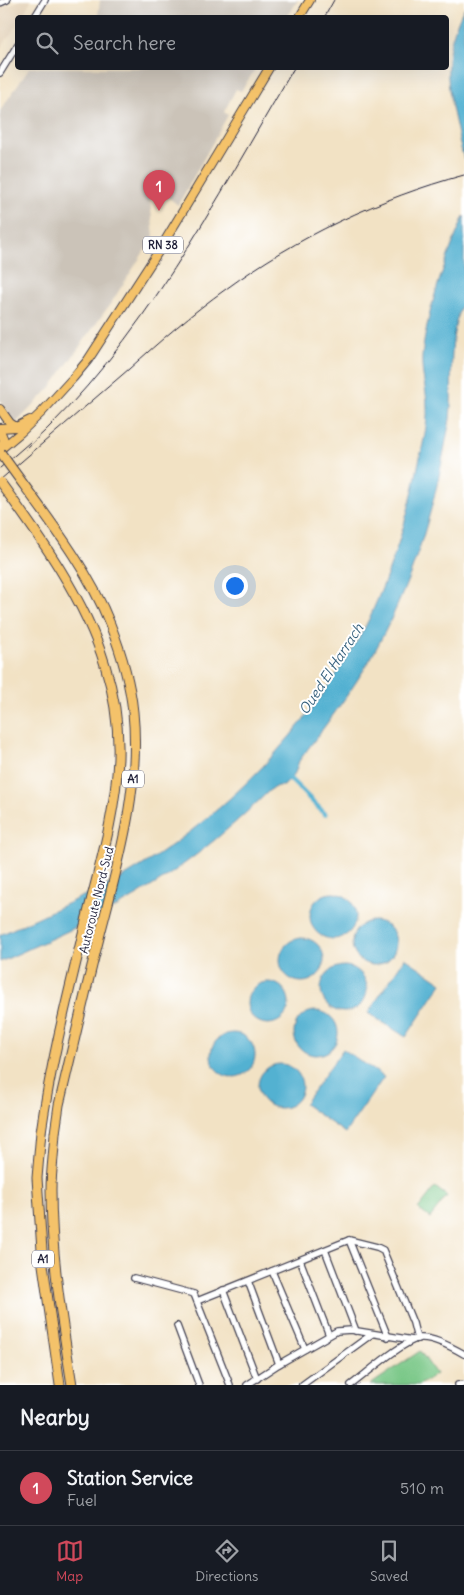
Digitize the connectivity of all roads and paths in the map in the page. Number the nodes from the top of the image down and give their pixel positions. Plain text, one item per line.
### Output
1 (7, 0) edge
2 (45, 0) edge
3 (310, 0) edge
4 (0, 3) edge
5 (36, 15) edge
6 (301, 15) edge
7 (15, 49) edge
8 (268, 70) edge
9 (0, 73) edge
10 (0, 408) edge
11 (42, 412) junction
12 (16, 427) junction
13 (0, 429) edge
14 (1, 450) edge
15 (0, 482) edge
16 (349, 1240) junction
17 (325, 1250) junction
18 (300, 1260) junction
19 (272, 1271) junction
20 (134, 1278) dead end
21 (248, 1281) junction
22 (223, 1290) junction
23 (197, 1301) junction
24 (177, 1326) dead end
25 (356, 1331) junction
26 (372, 1334) junction
27 (329, 1335) junction
28 (388, 1337) junction
29 (415, 1340) junction
30 (305, 1349) junction
31 (464, 1354) edge
32 (280, 1364) junction
33 (257, 1379) junction
34 (464, 1384) edge
35 (60, 1385) edge
36 (72, 1385) edge
37 (199, 1385) edge
38 (230, 1385) edge
39 (247, 1385) edge
40 (302, 1385) edge
41 (351, 1385) edge
42 (458, 1385) edge

1 - 4 street
2 - 5 street
3 - 6 main road
7 - 9 street
8 - 11 main road, RN 38
10 - 12 main road
11 - 12 main road, RN 38
11 - 14 main road, RN 38
12 - 13 main road, RN 38
13 - 14 main road
14 - 36 highway, Autoroute Nord-Sud / A1, bridge
15 - 35 highway, Autoroute Nord-Sud / A1, bridge
16 - 17 street
16 - 28 street
16 - 29 street
17 - 18 street
17 - 25 street
18 - 19 street
18 - 27 street
19 - 21 street
19 - 30 street
20 - 23 street
21 - 22 street
21 - 32 street
22 - 23 street
22 - 33 street
23 - 38 street
24 - 37 street
25 - 26 street
25 - 27 street
26 - 28 street
26 - 40 street
27 - 30 street
28 - 29 street
29 - 31 street
29 - 41 street
30 - 32 street
32 - 33 street
33 - 39 street
34 - 42 street

